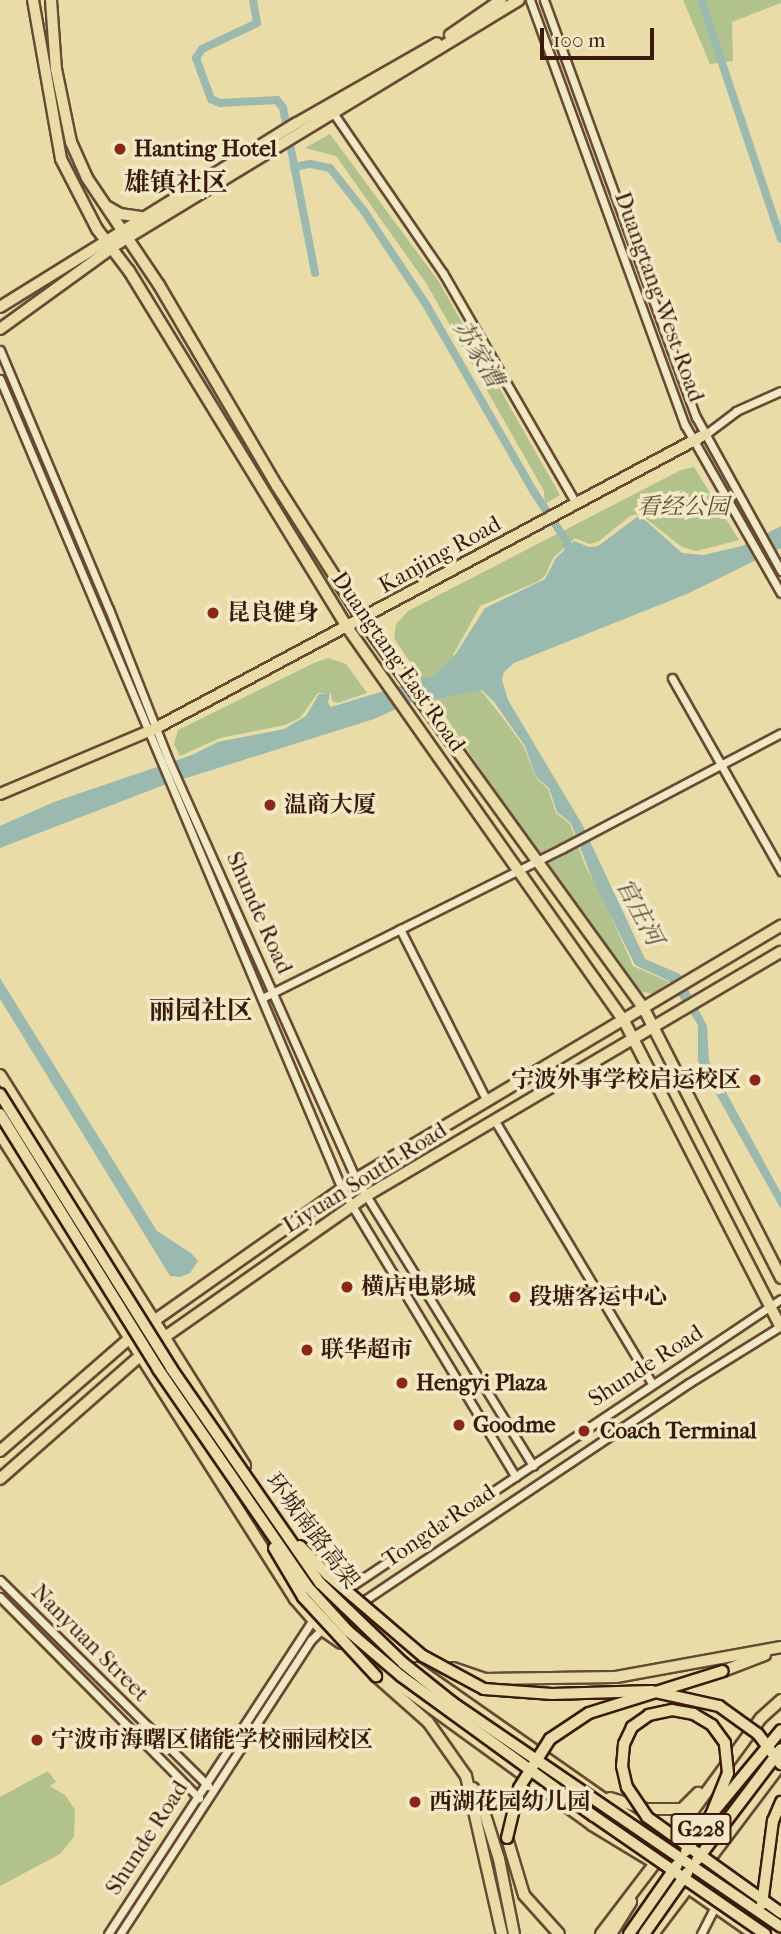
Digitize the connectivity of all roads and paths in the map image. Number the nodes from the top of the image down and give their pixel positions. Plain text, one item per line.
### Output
1 (33, 0) edge
2 (51, 0) edge
3 (501, 0) edge
4 (519, 0) edge
5 (530, 0) edge
6 (544, 0) edge
7 (334, 114) junction
8 (105, 205) junction
9 (141, 218) junction
10 (123, 235) junction
11 (104, 240) junction
12 (110, 250) junction
13 (0, 307) edge
14 (0, 329) edge
15 (0, 350) edge
16 (0, 379) edge
17 (781, 391) edge
18 (706, 434) junction
19 (694, 441) junction
20 (575, 502) junction
21 (781, 571) edge
22 (781, 593) edge
23 (362, 619) junction
24 (346, 627) junction
25 (672, 678) dead end
26 (152, 730) junction
27 (781, 733) edge
28 (164, 761) junction
29 (722, 764) junction
30 (0, 794) edge
31 (536, 861) junction
32 (520, 869) junction
33 (781, 871) edge
34 (781, 926) edge
35 (400, 929) junction
36 (781, 952) edge
37 (274, 992) junction
38 (262, 998) junction
39 (643, 1007) junction
40 (623, 1019) junction
41 (653, 1028) junction
42 (634, 1040) junction
43 (0, 1075) edge
44 (0, 1094) edge
45 (487, 1101) junction
46 (0, 1114) edge
47 (495, 1121) junction
48 (0, 1133) edge
49 (356, 1179) junction
50 (342, 1189) junction
51 (366, 1196) junction
52 (351, 1205) junction
53 (781, 1278) edge
54 (781, 1299) edge
55 (770, 1307) junction
56 (157, 1321) junction
57 (780, 1326) edge
58 (131, 1337) junction
59 (164, 1337) junction
60 (142, 1354) junction
61 (652, 1383) junction
62 (0, 1451) edge
63 (533, 1466) junction
64 (516, 1477) junction
65 (0, 1479) edge
66 (274, 1518) junction
67 (262, 1523) junction
68 (0, 1580) edge
69 (338, 1595) junction
70 (0, 1597) edge
71 (351, 1608) junction
72 (312, 1619) junction
73 (321, 1629) junction
74 (781, 1648) edge
75 (423, 1656) junction
76 (781, 1700) edge
77 (781, 1730) edge
78 (781, 1749) edge
79 (781, 1764) edge
80 (719, 1773) junction
81 (466, 1776) junction
82 (205, 1784) junction
83 (213, 1792) junction
84 (598, 1794) junction
85 (197, 1796) junction
86 (781, 1802) edge
87 (205, 1804) junction
88 (711, 1815) junction
89 (668, 1843) junction
90 (654, 1863) junction
91 (702, 1868) junction
92 (687, 1888) junction
93 (715, 1907) junction
94 (781, 1913) edge
95 (781, 1922) edge
96 (781, 1927) edge
97 (108, 1934) edge
98 (120, 1934) edge
99 (502, 1934) edge
100 (514, 1934) edge
101 (559, 1934) edge
102 (601, 1934) edge
103 (611, 1934) edge
104 (629, 1934) edge
105 (644, 1934) edge
106 (653, 1934) edge
107 (701, 1934) edge
108 (755, 1934) edge
109 (765, 1934) edge

1 - 11 main road, Duangtang East Road
2 - 8 main road, Duangtang East Road
3 - 9 main road
4 - 7 main road
5 - 19 street, Duangtang West Road
6 - 18 street
7 - 10 main road
7 - 20 street
8 - 9 main road
8 - 10 main road, Duangtang East Road
9 - 10 main road
10 - 11 main road
10 - 12 main road
10 - 23 main road, Duangtang East Road
11 - 12 main road, Duangtang East Road
11 - 13 main road
12 - 14 main road
12 - 24 main road, Duangtang East Road
15 - 26 street, Shunde Road
16 - 26 street, Shunde Road
17 - 18 street
18 - 19 main road, Kanjing Road
18 - 21 street
19 - 20 main road, Kanjing Road
19 - 22 street, Duangtang West Road
20 - 23 main road, Kanjing Road
23 - 24 main road, Kanjing Road
23 - 31 main road, Duangtang East Road
24 - 26 main road, Kanjing Road
24 - 32 main road, Duangtang East Road
25 - 29 street
26 - 28 street, Shunde Road
26 - 30 main road, Kanjing Road
27 - 29 street
28 - 37 street, Shunde Road
28 - 38 street, Shunde Road
29 - 31 street
29 - 33 street
31 - 32 street
31 - 39 main road, Duangtang East Road
32 - 35 street
32 - 40 main road, Duangtang East Road
34 - 39 main road, Liyuan South Road
35 - 37 street
35 - 45 street
36 - 41 main road, Liyuan South Road
37 - 38 street
37 - 49 street, Shunde Road
38 - 50 street, Shunde Road
39 - 40 main road, Liyuan South Road
39 - 41 main road, Duangtang East Road
40 - 42 main road, Duangtang East Road
40 - 45 main road, Liyuan South Road
41 - 42 main road, Liyuan South Road
41 - 53 main road, Duangtang East Road
42 - 47 main road, Liyuan South Road
42 - 55 main road, Duangtang East Road
43 - 56 main road
44 - 66 highway, 环城南路高架, bridge
45 - 49 main road, Liyuan South Road
46 - 67 highway, 环城南路高架, bridge
47 - 51 main road, Liyuan South Road
47 - 61 street
48 - 58 main road
49 - 50 main road, Liyuan South Road
49 - 51 street, Shunde Road
50 - 52 street, Shunde Road
50 - 56 main road, Liyuan South Road
51 - 52 main road, Liyuan South Road
51 - 63 street, Shunde Road
52 - 59 main road, Liyuan South Road
52 - 64 street, Shunde Road
54 - 55 street, Shunde Road
55 - 57 main road, Duangtang East Road
55 - 61 street, Shunde Road
56 - 58 main road, Liyuan South Road
56 - 59 main road
57 - 71 street, Tongda Road
58 - 60 main road
58 - 62 main road, Liyuan South Road
59 - 60 main road, Liyuan South Road
59 - 69 main road
60 - 65 main road, Liyuan South Road
60 - 72 main road
61 - 63 street, Shunde Road
63 - 64 street, Shunde Road
64 - 69 street, Shunde Road
66 - 75 highway, bridge
66 - 96 highway, 环城南路高架, bridge
67 - 81 highway, bridge
67 - 109 highway, 环城南路高架, bridge
68 - 82 street, Nanyuan Street
69 - 71 main road
69 - 72 street, Shunde Road
70 - 85 street, Nanyuan Street
71 - 73 street, Tongda Road
71 - 84 main road
72 - 73 main road
72 - 82 street, Shunde Road
73 - 83 street, Tongda Road
73 - 90 main road
74 - 75 highway, bridge
74 - 101 highway, bridge
75 - 79 highway, bridge
76 - 80 main road
77 - 88 highway, G228, bridge
78 - 105 highway, G228, bridge
79 - 91 main road
80 - 84 main road
80 - 89 main road
81 - 99 highway
81 - 100 highway
82 - 83 street, Nanyuan Street
82 - 85 street, Shunde Road
83 - 87 street, Tongda Road
84 - 89 main road
85 - 87 street, Nanyuan Street
85 - 97 street, Shunde Road
86 - 108 highway, bridge
87 - 98 street, Tongda Road
88 - 94 highway, bridge
88 - 104 highway, G228, bridge
89 - 90 main road
89 - 91 main road
90 - 92 main road
90 - 102 highway
90 - 103 main road
91 - 92 main road
91 - 95 main road
92 - 93 main road
92 - 106 main road
93 - 107 street
93 - 108 main road

